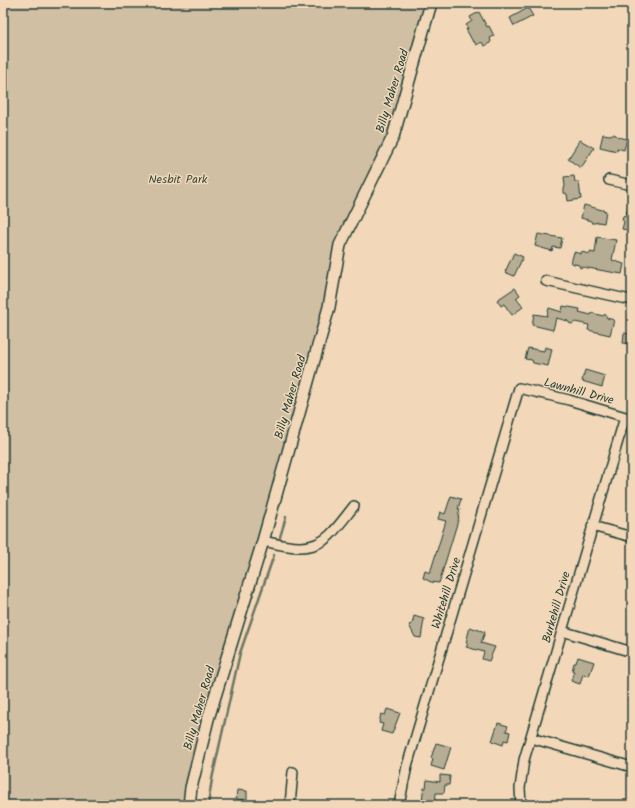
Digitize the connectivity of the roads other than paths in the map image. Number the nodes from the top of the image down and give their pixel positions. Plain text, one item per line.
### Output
1 (431, 3) edge
2 (609, 180) dead end
3 (632, 185) edge
4 (546, 280) dead end
5 (632, 299) edge
6 (519, 388) joint
7 (629, 418) edge
8 (354, 506) dead end
9 (592, 526) junction
10 (632, 537) edge
11 (262, 541) junction
12 (562, 631) junction
13 (632, 652) edge
14 (531, 738) junction
15 (632, 767) edge
16 (293, 772) dead end
17 (189, 805) edge
18 (290, 805) edge
19 (399, 805) edge
20 (521, 805) edge

1 - 11 main road, Billy Maher Road
2 - 3 street
4 - 5 street
6 - 7 street, Lawnhill Drive
6 - 19 street, Whitehill Drive
7 - 9 street, Burkehill Drive
8 - 11 street
9 - 10 street
9 - 12 street, Burkehill Drive
11 - 17 main road, Billy Maher Road
12 - 13 street
12 - 14 street, Burkehill Drive
14 - 15 street
14 - 20 street, Burkehill Drive
16 - 18 street

